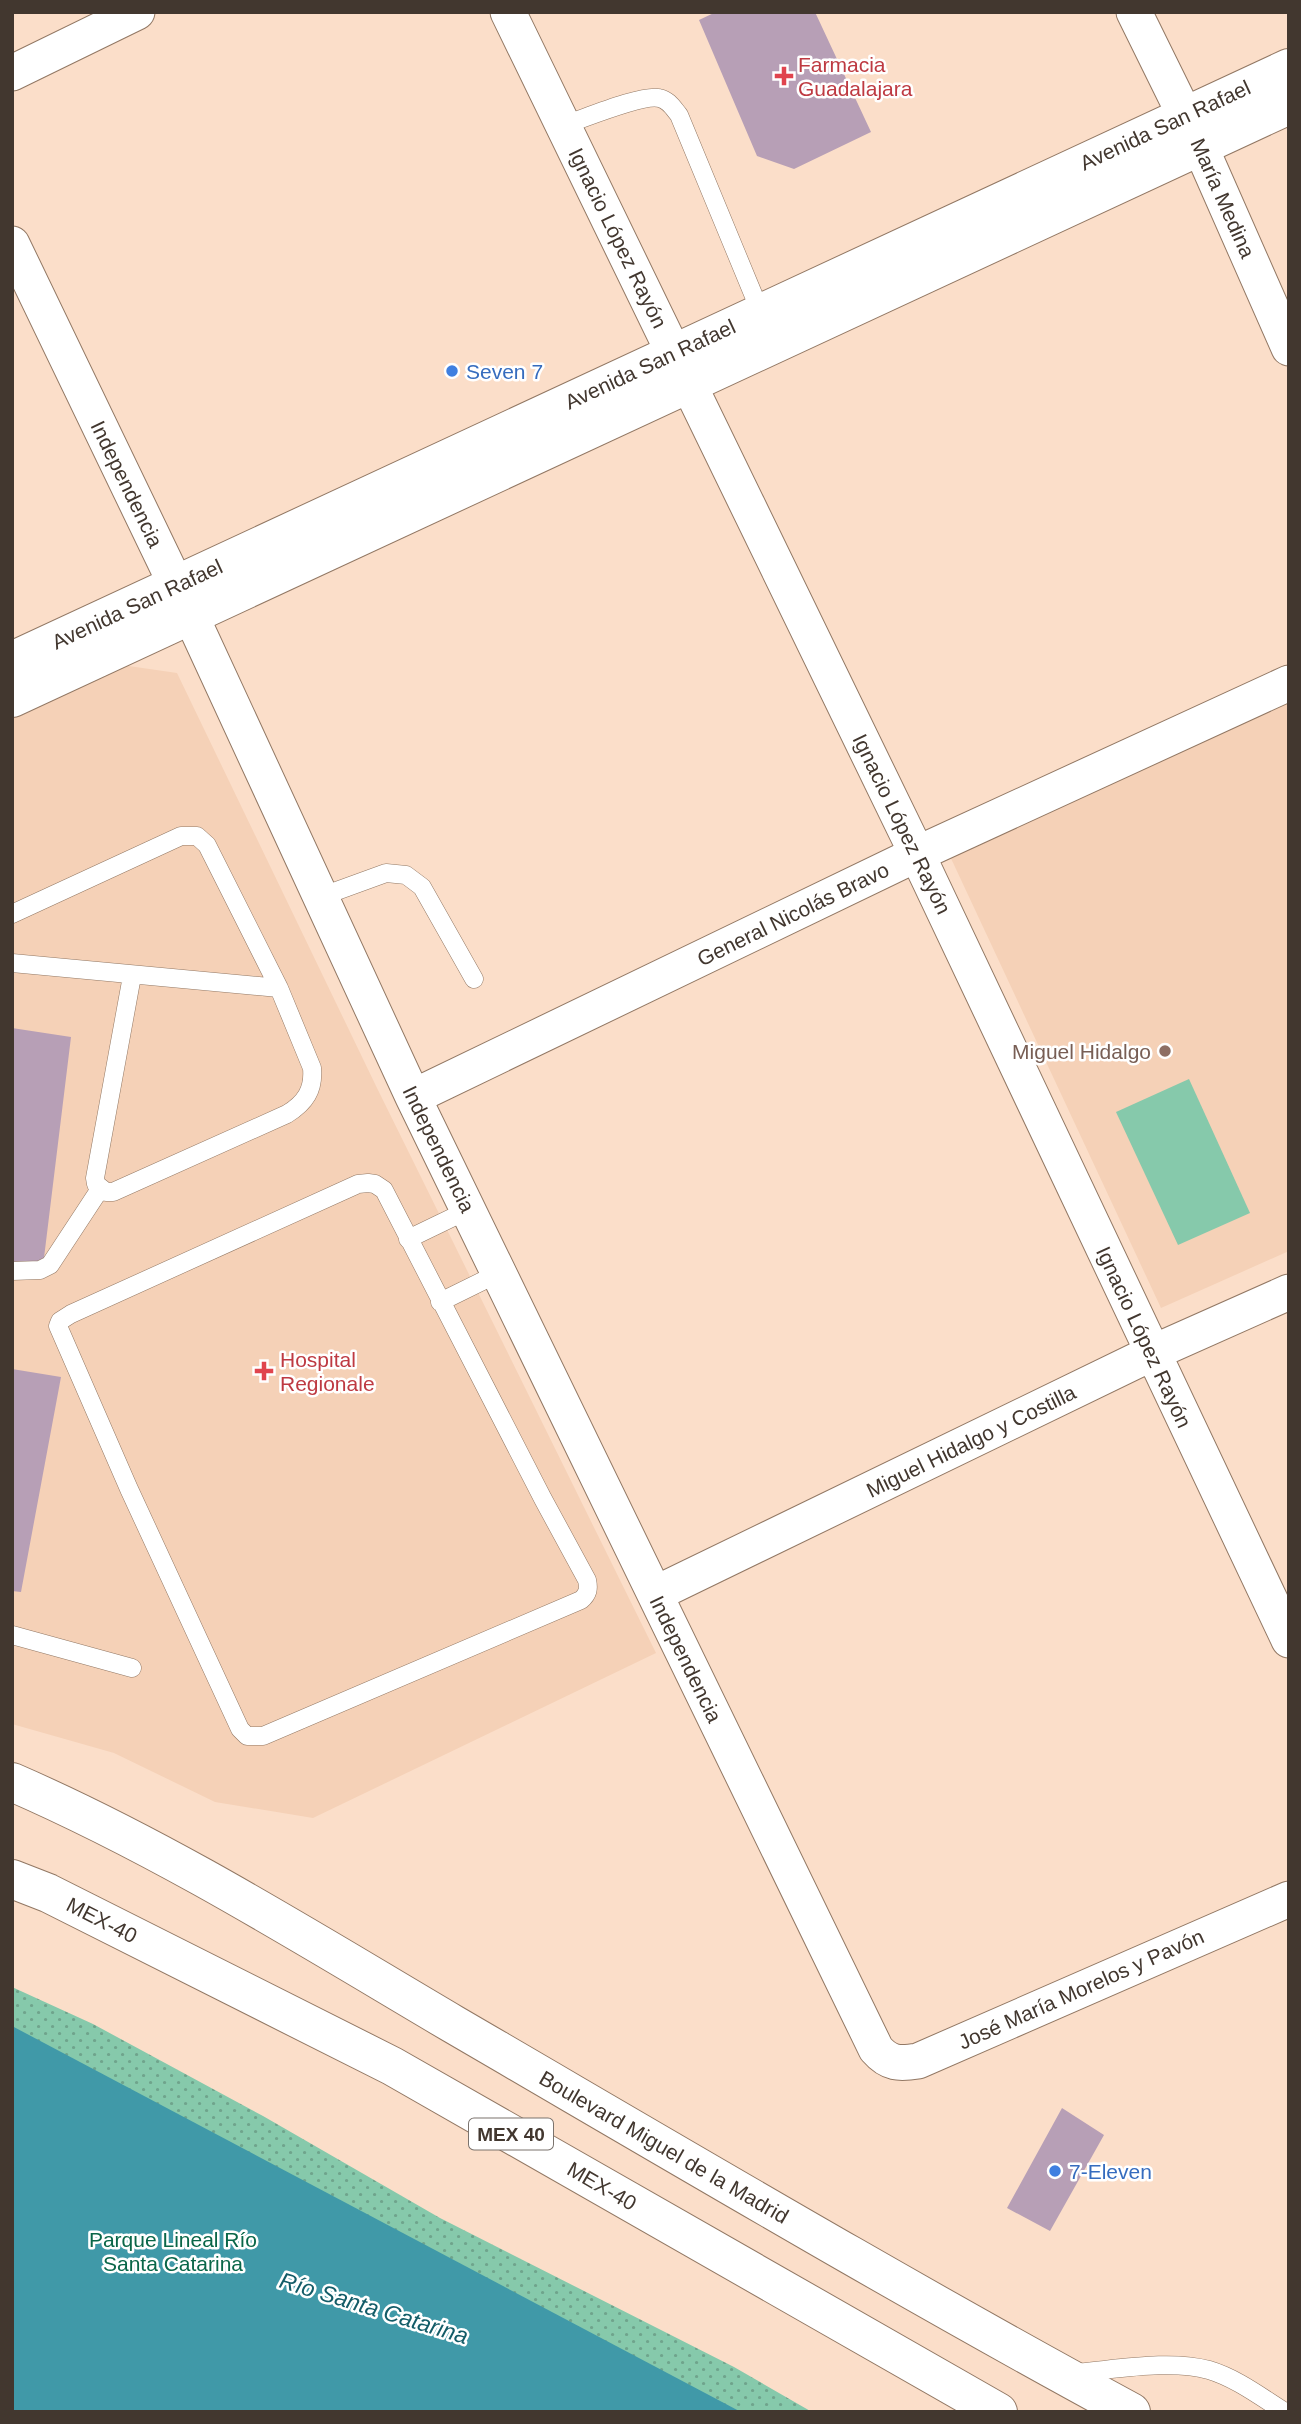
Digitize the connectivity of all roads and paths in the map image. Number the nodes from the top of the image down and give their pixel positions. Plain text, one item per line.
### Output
1 (137, 12) edge
2 (508, 12) edge
3 (1134, 12) edge
4 (1289, 68) edge
5 (12, 74) edge
6 (1289, 105) edge
7 (564, 125) junction
8 (1193, 131) junction
9 (12, 244) edge
10 (768, 328) junction
11 (1289, 348) edge
12 (682, 368) junction
13 (183, 601) junction
14 (12, 661) edge
15 (1289, 683) edge
16 (12, 698) edge
17 (917, 855) junction
18 (320, 897) junction
19 (12, 914) edge
20 (12, 963) edge
21 (132, 976) junction
22 (474, 979) dead end
23 (279, 988) junction
24 (413, 1097) junction
25 (100, 1189) junction
26 (468, 1210) junction
27 (408, 1239) junction
28 (12, 1271) edge
29 (499, 1273) junction
30 (1289, 1292) edge
31 (440, 1302) junction
32 (1152, 1353) junction
33 (655, 1594) junction
34 (12, 1635) edge
35 (1289, 1640) edge
36 (132, 1668) dead end
37 (12, 1782) edge
38 (12, 1879) edge
39 (1289, 1899) edge
40 (876, 2049) joint
41 (1060, 2374) junction
42 (998, 2412) edge
43 (1131, 2412) edge
44 (1285, 2412) edge

1 - 5 street
2 - 7 street, Ignacio López Rayón
3 - 8 street, María Medina
4 - 8 main road, Avenida San Rafael
6 - 8 main road, Avenida San Rafael
7 - 10 lane
7 - 12 street, Ignacio López Rayón
8 - 10 main road, Avenida San Rafael
8 - 11 street, María Medina
9 - 13 street, Independencia
10 - 12 main road, Avenida San Rafael
12 - 13 main road, Avenida San Rafael
12 - 17 street, Ignacio López Rayón
13 - 14 main road, Avenida San Rafael
13 - 16 main road, Avenida San Rafael
13 - 18 street, Independencia
15 - 17 street, General Nicolás Bravo
17 - 24 street, General Nicolás Bravo
17 - 32 street, Ignacio López Rayón
18 - 22 lane
18 - 24 street, Independencia
19 - 23 lane
20 - 21 lane
21 - 23 lane
21 - 25 lane
23 - 25 lane
24 - 26 street, Independencia
25 - 28 lane
26 - 27 lane
26 - 29 street, Independencia
27 - 31 lane
27 - 31 lane
29 - 31 lane
29 - 33 street, Independencia
30 - 32 street, Miguel Hidalgo y Costilla
32 - 33 street, Miguel Hidalgo y Costilla
32 - 35 street, Ignacio López Rayón
33 - 40 street, Independencia
34 - 36 lane
37 - 41 main road, Boulevard Miguel de la Madrid / MEX 40
38 - 42 main road, MEX-40 / MEX 40
39 - 40 street, José María Morelos y Pavón
41 - 43 main road, Boulevard Miguel de la Madrid / MEX 40
41 - 44 lane

